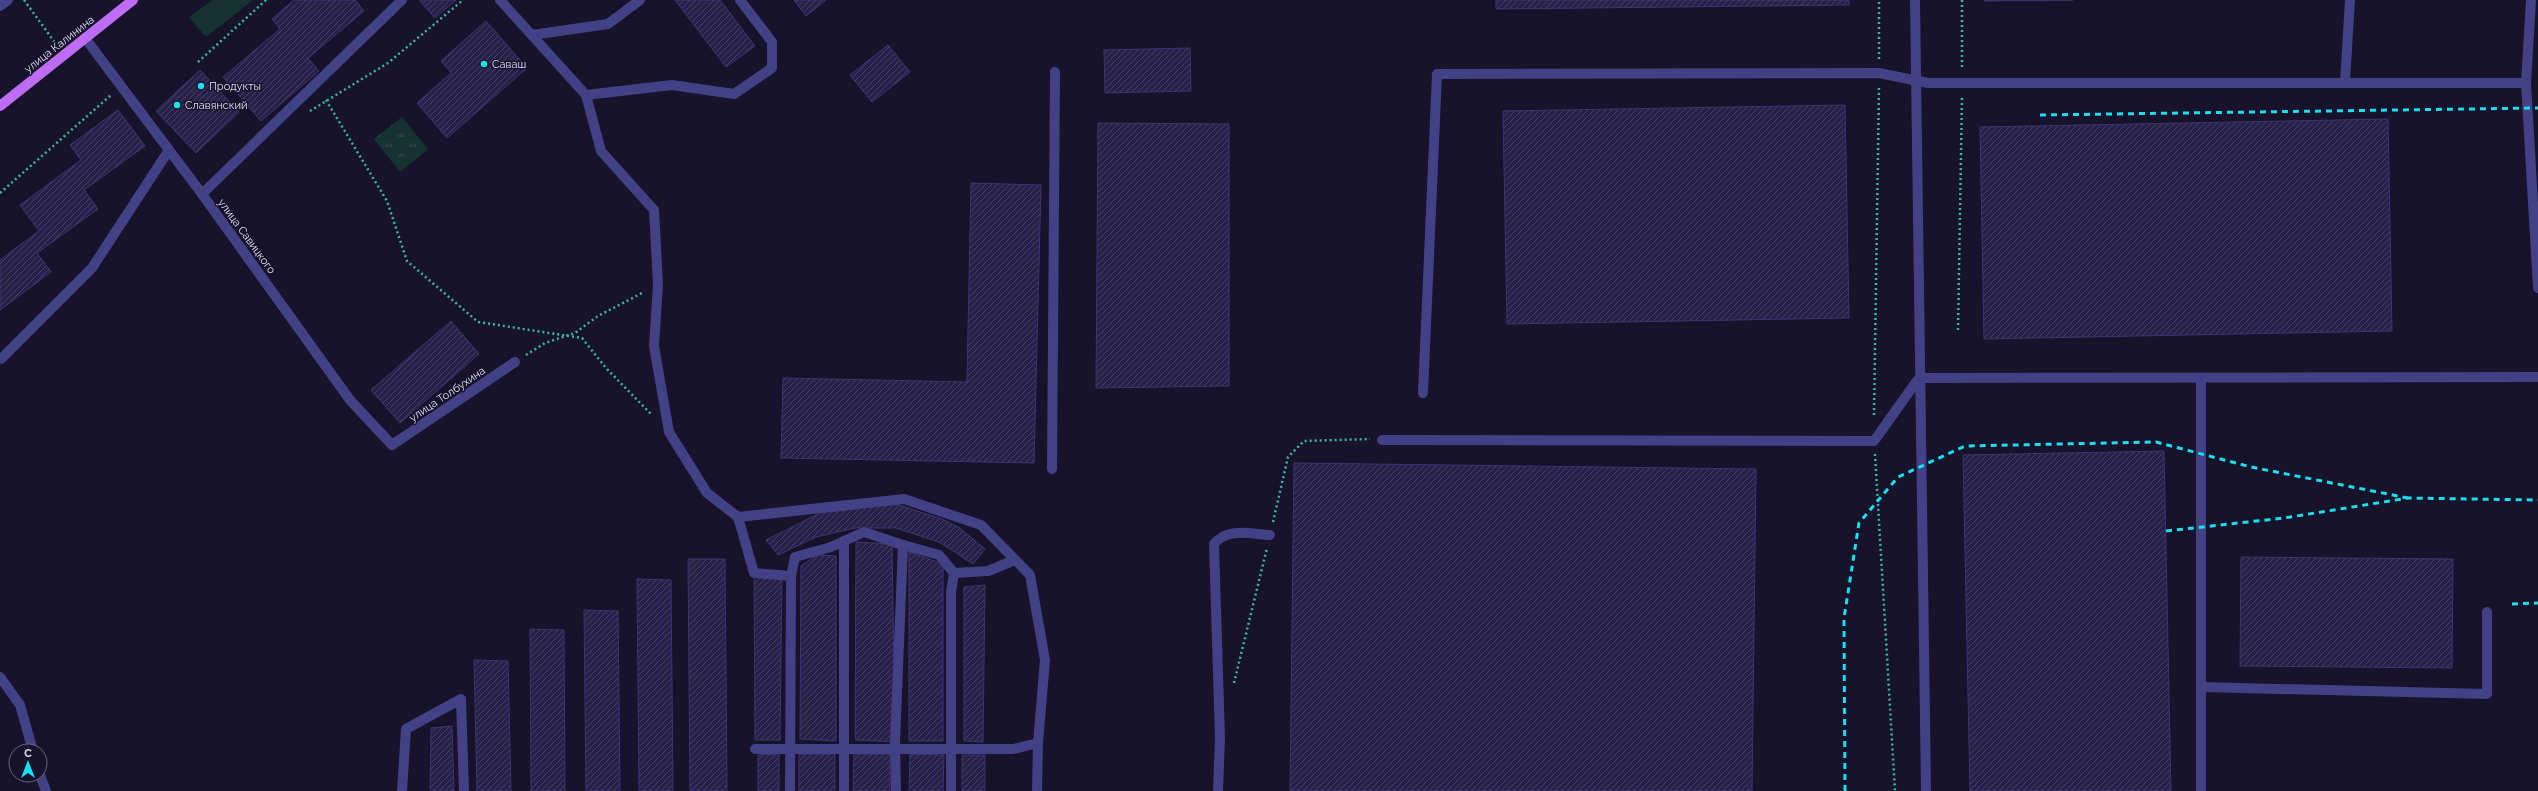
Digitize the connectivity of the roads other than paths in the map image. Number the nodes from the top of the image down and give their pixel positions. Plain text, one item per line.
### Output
1 (8, 0) edge
2 (133, 0) edge
3 (402, 0) edge
4 (640, 0) edge
5 (740, 0) edge
6 (1916, 0) edge
7 (2350, 0) edge
8 (2531, 0) edge
9 (505, 2) edge
10 (0, 6) edge
11 (532, 35) junction
12 (86, 38) junction
13 (1055, 72) dead end
14 (1915, 81) junction
15 (2345, 82) junction
16 (2526, 83) junction
17 (586, 95) junction
18 (0, 106) edge
19 (169, 150) junction
20 (202, 194) junction
21 (2538, 288) edge
22 (1, 359) edge
23 (515, 362) road end
24 (2538, 377) edge
25 (1919, 378) junction
26 (2201, 378) junction
27 (1423, 393) dead end
28 (1382, 440) road end
29 (392, 445) joint
30 (1052, 468) dead end
31 (738, 517) junction
32 (1270, 534) road end
33 (844, 541) junction
34 (895, 542) junction
35 (1016, 560) junction
36 (954, 573) junction
37 (791, 576) junction
38 (2487, 612) dead end
39 (0, 677) edge
40 (2201, 687) junction
41 (31, 743) edge
42 (1038, 743) junction
43 (755, 749) dead end
44 (790, 749) junction
45 (844, 749) junction
46 (895, 749) junction
47 (951, 749) junction
48 (402, 791) edge
49 (464, 791) edge
50 (790, 791) edge
51 (844, 791) edge
52 (896, 791) edge
53 (951, 791) edge
54 (1037, 791) edge
55 (1218, 791) edge
56 (1926, 791) edge
57 (2201, 791) edge

1 - 10 street
2 - 12 main road, улица Калинина
3 - 20 street
4 - 11 street
5 - 17 street
6 - 14 street
7 - 15 street
8 - 16 street
9 - 11 street
11 - 17 street
12 - 18 main road, улица Калинина
12 - 19 street, улица Савицкого
13 - 30 street
14 - 15 street
14 - 25 street
14 - 27 street
15 - 16 street
16 - 21 street
17 - 31 street
19 - 20 street, улица Савицкого
19 - 22 street
20 - 29 street, улица Савицкого
23 - 29 street, улица Толбухина
24 - 26 street
25 - 26 street
25 - 28 street
25 - 56 street
26 - 40 street
31 - 35 street
31 - 37 street
32 - 55 street
33 - 34 street
33 - 37 street
33 - 45 street
34 - 36 street
34 - 46 street
35 - 36 street
35 - 42 street
36 - 47 street
37 - 44 street
38 - 40 street
39 - 41 street
40 - 57 street
42 - 47 street
42 - 54 street
43 - 44 street
44 - 45 street
44 - 50 street
45 - 46 street
45 - 51 street
46 - 47 street
46 - 52 street
47 - 53 street
48 - 49 street

